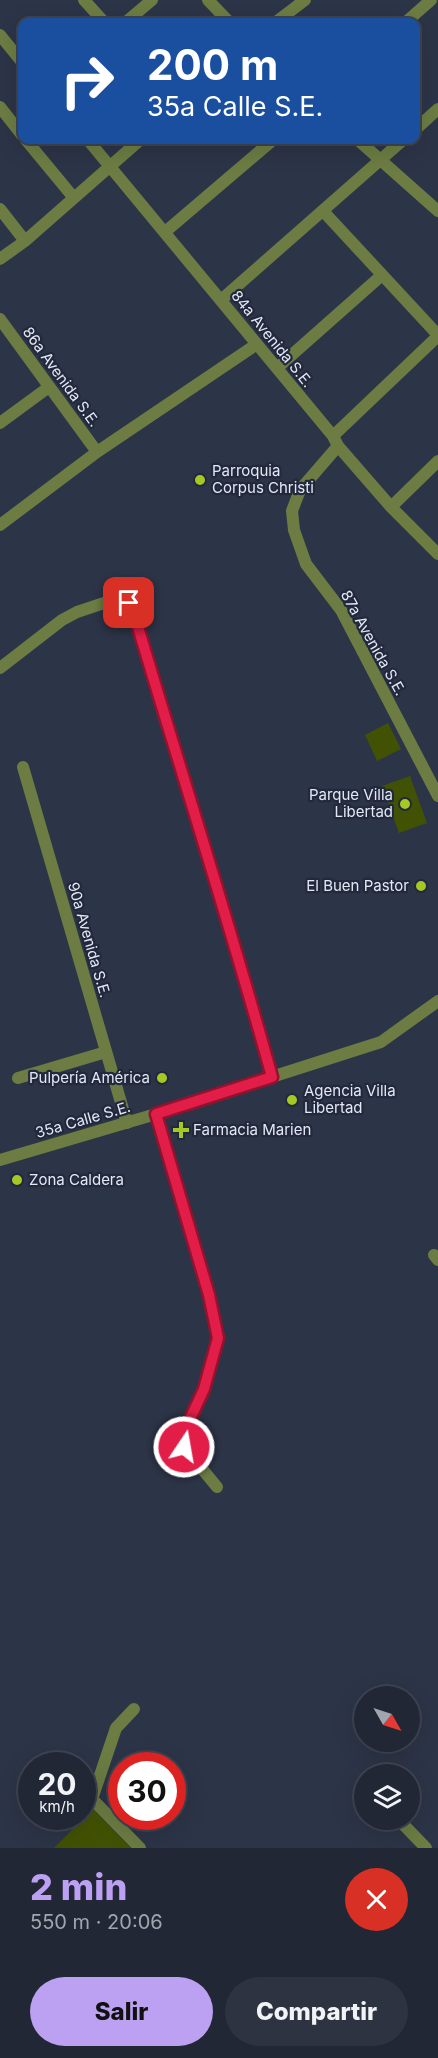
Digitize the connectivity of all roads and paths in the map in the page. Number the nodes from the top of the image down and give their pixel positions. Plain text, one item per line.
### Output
1 (84, 0) edge
2 (152, 0) edge
3 (208, 0) edge
4 (304, 0) edge
5 (431, 0) edge
6 (100, 18) edge
7 (131, 18) edge
8 (225, 18) edge
9 (281, 18) edge
10 (411, 18) edge
11 (0, 36) edge
12 (18, 57) edge
13 (0, 107) edge
14 (438, 109) edge
15 (420, 125) edge
16 (18, 130) edge
17 (29, 144) edge
18 (92, 144) edge
19 (135, 144) edge
20 (268, 144) edge
21 (362, 144) edge
22 (398, 144) edge
23 (380, 160) junction
24 (111, 165) junction
25 (74, 198) junction
26 (0, 210) edge
27 (323, 211) junction
28 (438, 211) edge
29 (165, 232) junction
30 (25, 241) junction
31 (0, 259) edge
32 (382, 275) junction
33 (221, 300) junction
34 (0, 319) edge
35 (438, 336) edge
36 (257, 344) junction
37 (277, 368) junction
38 (49, 387) junction
39 (0, 423) edge
40 (336, 441) junction
41 (97, 452) junction
42 (438, 461) edge
43 (391, 507) junction
44 (0, 525) edge
45 (438, 554) edge
46 (0, 668) edge
47 (22, 767) dead end
48 (438, 796) edge
49 (438, 1001) edge
50 (106, 1052) junction
51 (272, 1077) junction
52 (18, 1078) dead end
53 (156, 1114) junction
54 (127, 1123) junction
55 (0, 1160) edge
56 (217, 1488) dead end
57 (134, 1709) dead end
58 (409, 1830) edge
59 (140, 1848) edge
60 (426, 1848) edge

1 - 6 street
2 - 7 street
3 - 8 street
4 - 9 street
5 - 10 street
11 - 12 street
13 - 16 street
14 - 15 street
17 - 25 street
18 - 24 street, 84a Avenida S.E.
19 - 24 street
20 - 29 street
21 - 23 street
22 - 23 street
23 - 27 street
23 - 28 street
24 - 25 street
24 - 29 street, 84a Avenida S.E.
25 - 30 street
26 - 30 street
27 - 32 street
27 - 33 street
29 - 33 street, 84a Avenida S.E.
30 - 31 street
32 - 35 street
32 - 37 street
33 - 36 street, 84a Avenida S.E.
34 - 38 street, 86a Avenida S.E.
35 - 40 street, 87a Avenida S.E.
36 - 37 street, 84a Avenida S.E.
36 - 41 street
37 - 40 street, 84a Avenida S.E.
38 - 39 street
38 - 41 street, 86a Avenida S.E.
40 - 43 street, 84a Avenida S.E.
40 - 48 street, 87a Avenida S.E.
41 - 44 street
42 - 43 street
43 - 45 street, 84a Avenida S.E.
46 - 51 street
47 - 50 street, 90a Avenida S.E.
49 - 51 street, 35a Calle S.E.
50 - 52 street
50 - 54 street, 90a Avenida S.E.
51 - 53 street, 35a Calle S.E.
53 - 54 street, 35a Calle S.E.
53 - 56 street
54 - 55 street, 35a Calle S.E.
57 - 59 street
58 - 60 street

